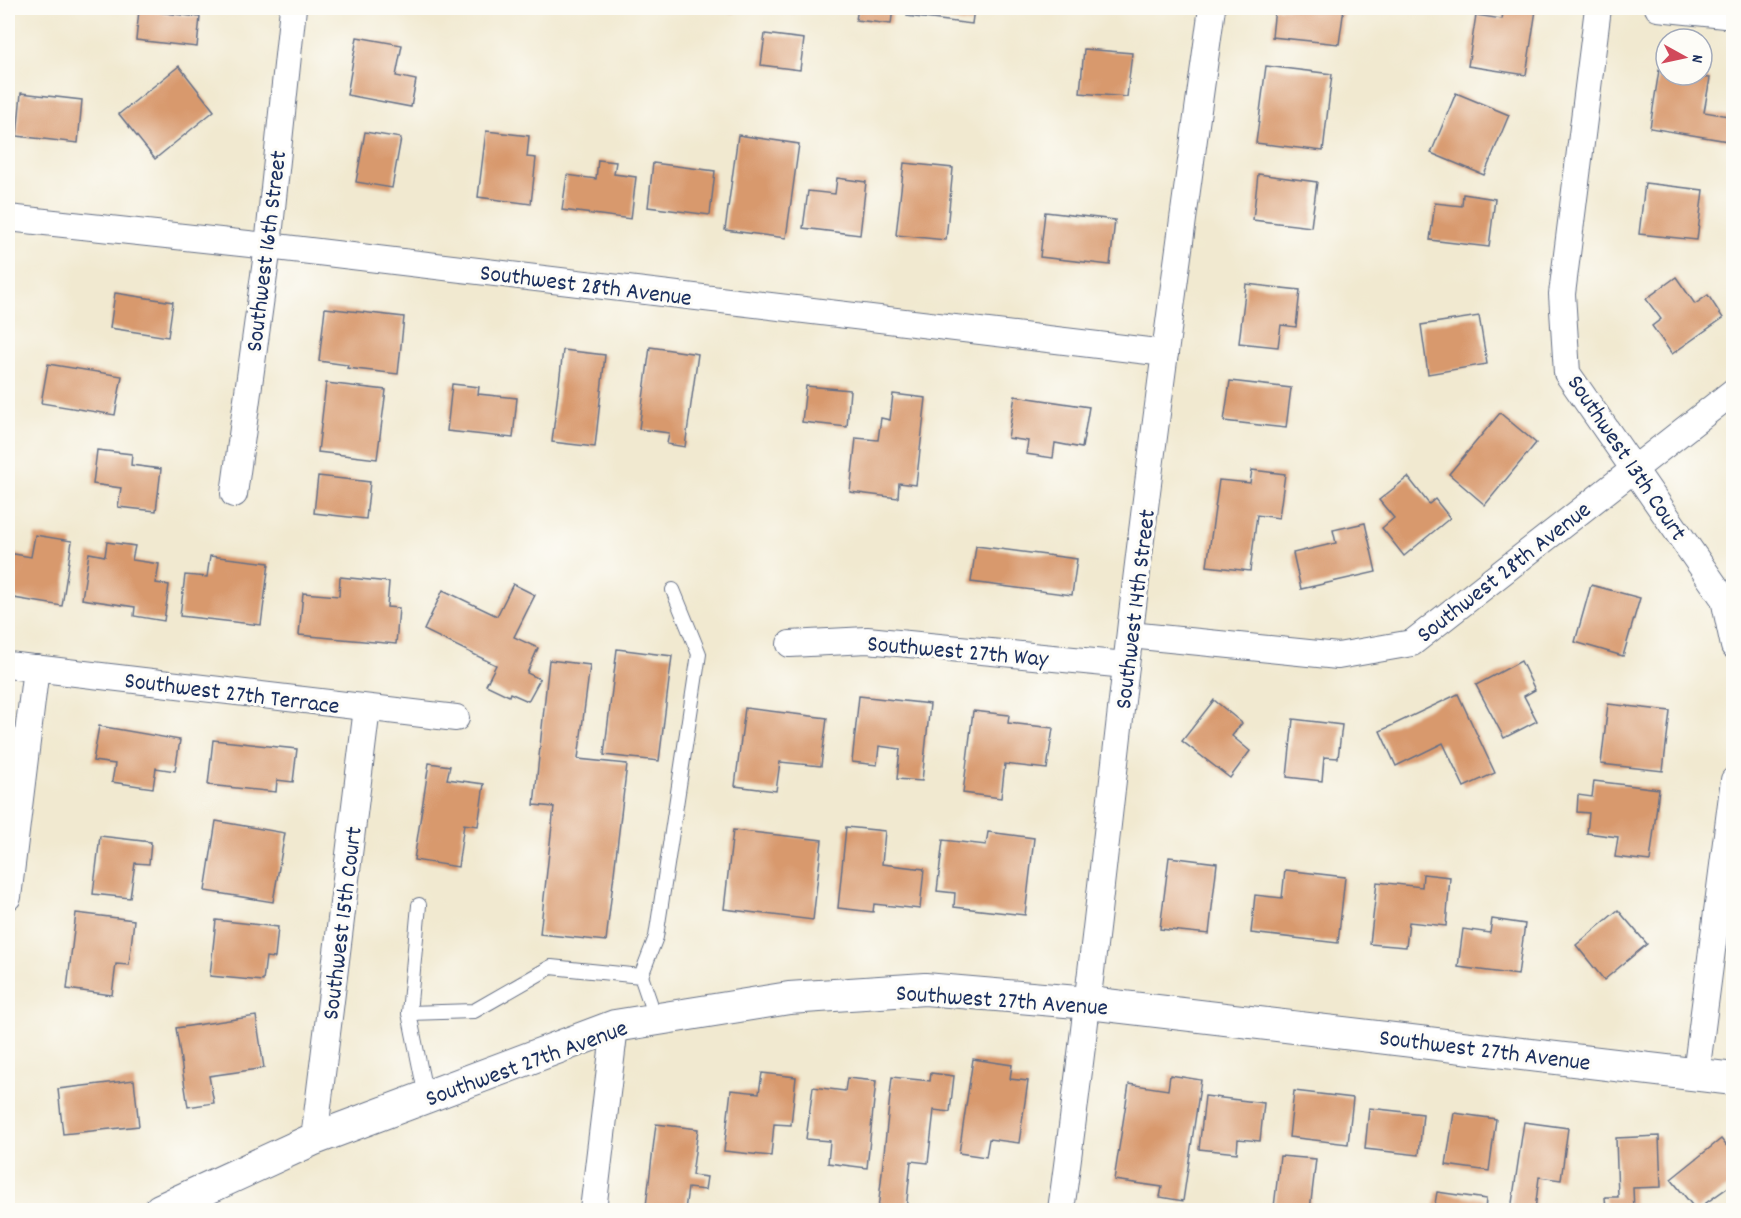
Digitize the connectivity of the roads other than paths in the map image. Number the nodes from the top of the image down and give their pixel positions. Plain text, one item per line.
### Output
1 (293, 8) edge
2 (1212, 8) edge
3 (1598, 8) edge
4 (1658, 8) edge
5 (1734, 16) edge
6 (8, 218) edge
7 (268, 246) junction
8 (1165, 353) junction
9 (1734, 391) edge
10 (1635, 469) junction
11 (234, 494) dead end
12 (673, 590) dead end
13 (1130, 635) junction
14 (790, 644) dead end
15 (1734, 646) edge
16 (1126, 665) junction
17 (8, 666) edge
18 (36, 668) junction
19 (367, 708) junction
20 (456, 718) dead end
21 (1734, 780) edge
22 (8, 897) edge
23 (419, 905) dead end
24 (641, 976) junction
25 (1089, 1003) junction
26 (409, 1013) junction
27 (656, 1020) junction
28 (615, 1026) junction
29 (1696, 1074) junction
30 (1734, 1079) edge
31 (426, 1097) junction
32 (314, 1139) junction
33 (194, 1203) edge
34 (160, 1210) edge
35 (593, 1210) edge
36 (1061, 1210) edge

1 - 7 street, Southwest 16th Street
2 - 8 street, Southwest 14th Street
3 - 10 street, Southwest 13th Court
4 - 5 street
6 - 7 street, Southwest 28th Avenue
7 - 8 street, Southwest 28th Avenue
7 - 11 street, Southwest 16th Street
8 - 13 street, Southwest 14th Street
9 - 10 street, Southwest 28th Avenue
10 - 13 street, Southwest 28th Avenue
10 - 15 street, Southwest 13th Court
12 - 24 lane
13 - 16 street, Southwest 14th Street
14 - 16 street, Southwest 27th Way
16 - 25 street, Southwest 14th Street
17 - 18 street, Southwest 27th Terrace
18 - 19 street, Southwest 27th Terrace
18 - 22 street
19 - 20 street, Southwest 27th Terrace
19 - 32 street, Southwest 15th Court
21 - 29 street
23 - 26 lane
24 - 26 lane
24 - 27 lane
25 - 27 street, Southwest 27th Avenue
25 - 29 street, Southwest 27th Avenue
25 - 36 street, Southwest 14th Street
26 - 31 lane
27 - 28 street, Southwest 27th Avenue
28 - 31 street, Southwest 27th Avenue
28 - 35 street
29 - 30 street, Southwest 27th Avenue
31 - 32 street, Southwest 27th Avenue
32 - 33 street, Southwest 27th Avenue
33 - 34 street, Southwest 27th Avenue

